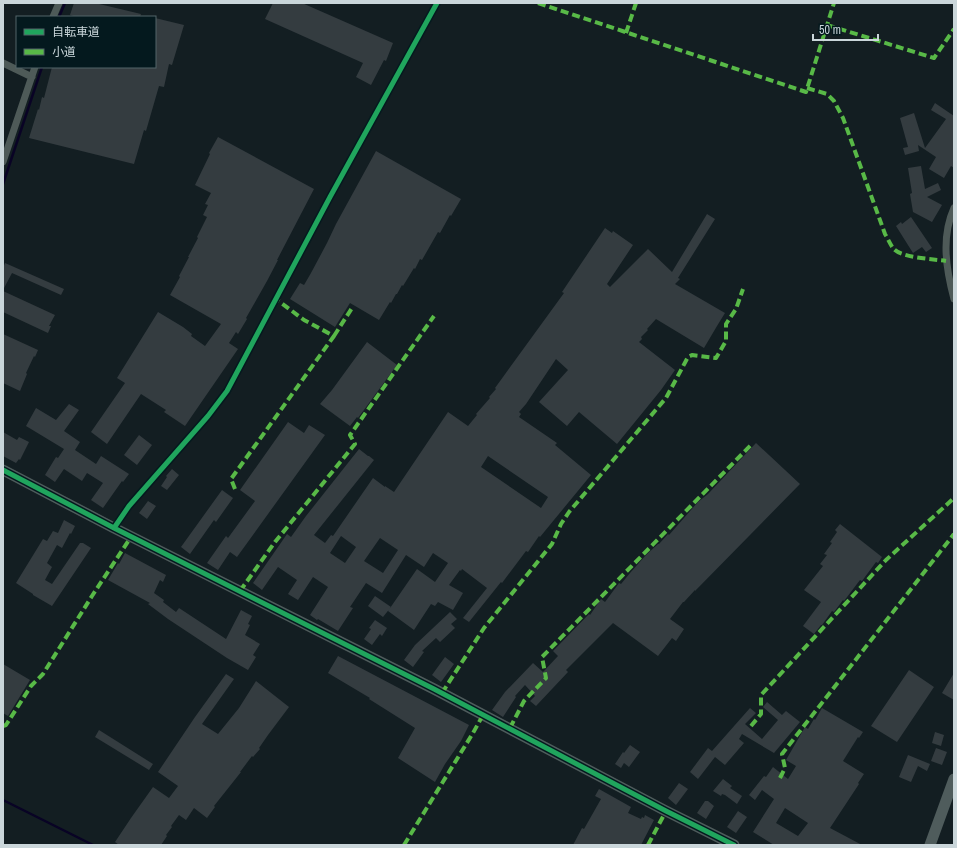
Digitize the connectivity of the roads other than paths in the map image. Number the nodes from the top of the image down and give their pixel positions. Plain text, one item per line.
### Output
1 (58, 3) edge
2 (437, 3) edge
3 (53, 16) edge
4 (3, 62) edge
5 (35, 68) edge
6 (32, 77) junction
7 (3, 162) edge
8 (954, 208) edge
9 (954, 299) edge
10 (3, 470) edge
11 (114, 528) junction
12 (954, 779) edge
13 (734, 845) edge
14 (930, 845) edge

1 - 3 street
2 - 11 street
4 - 6 street
5 - 6 street
6 - 7 street
8 - 9 street
10 - 11 street
11 - 13 street
12 - 14 street

